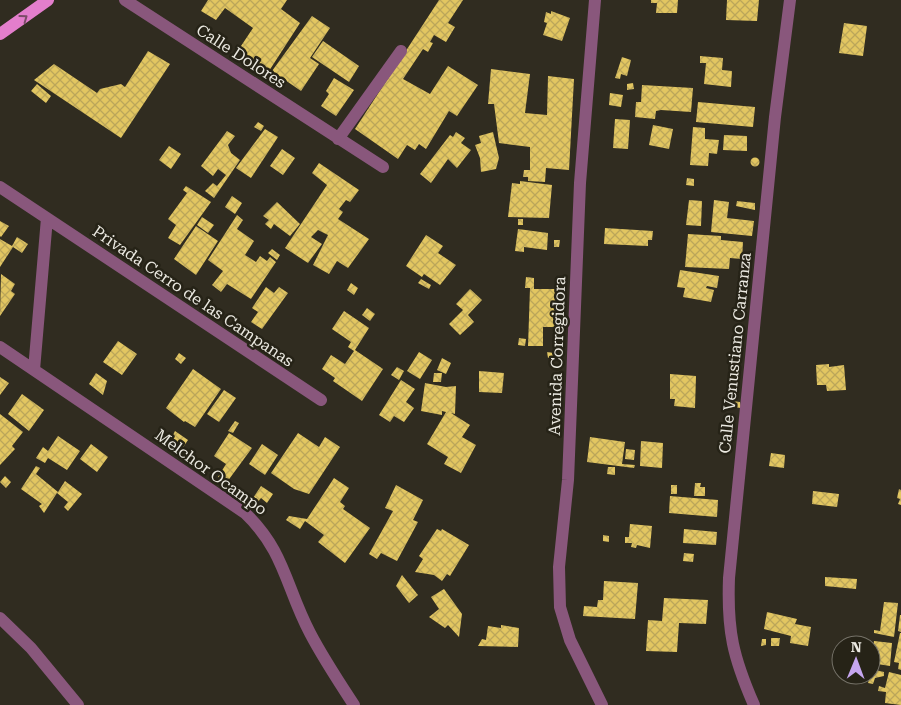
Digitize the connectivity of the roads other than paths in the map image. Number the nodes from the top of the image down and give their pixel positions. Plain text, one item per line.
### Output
1 (48, 0) edge
2 (125, 0) edge
3 (594, 0) edge
4 (790, 0) edge
5 (0, 34) edge
6 (401, 51) dead end
7 (338, 139) junction
8 (383, 168) dead end
9 (0, 188) edge
10 (47, 218) junction
11 (0, 347) edge
12 (34, 370) junction
13 (321, 400) dead end
14 (0, 618) edge
15 (78, 705) edge
16 (354, 705) edge
17 (602, 705) edge
18 (754, 705) edge

5 -> 1 main road
2 - 7 street, Calle Dolores
3 - 17 street, Avenida Corregidora
4 - 18 street, Calle Venustiano Carranza
6 - 7 street
7 - 8 street, Calle Dolores
9 - 10 street, Privada Cerro de las Campanas
10 - 12 street
10 - 13 street, Privada Cerro de las Campanas
11 - 12 street, Melchor Ocampo
12 - 16 street, Melchor Ocampo
14 - 15 street

